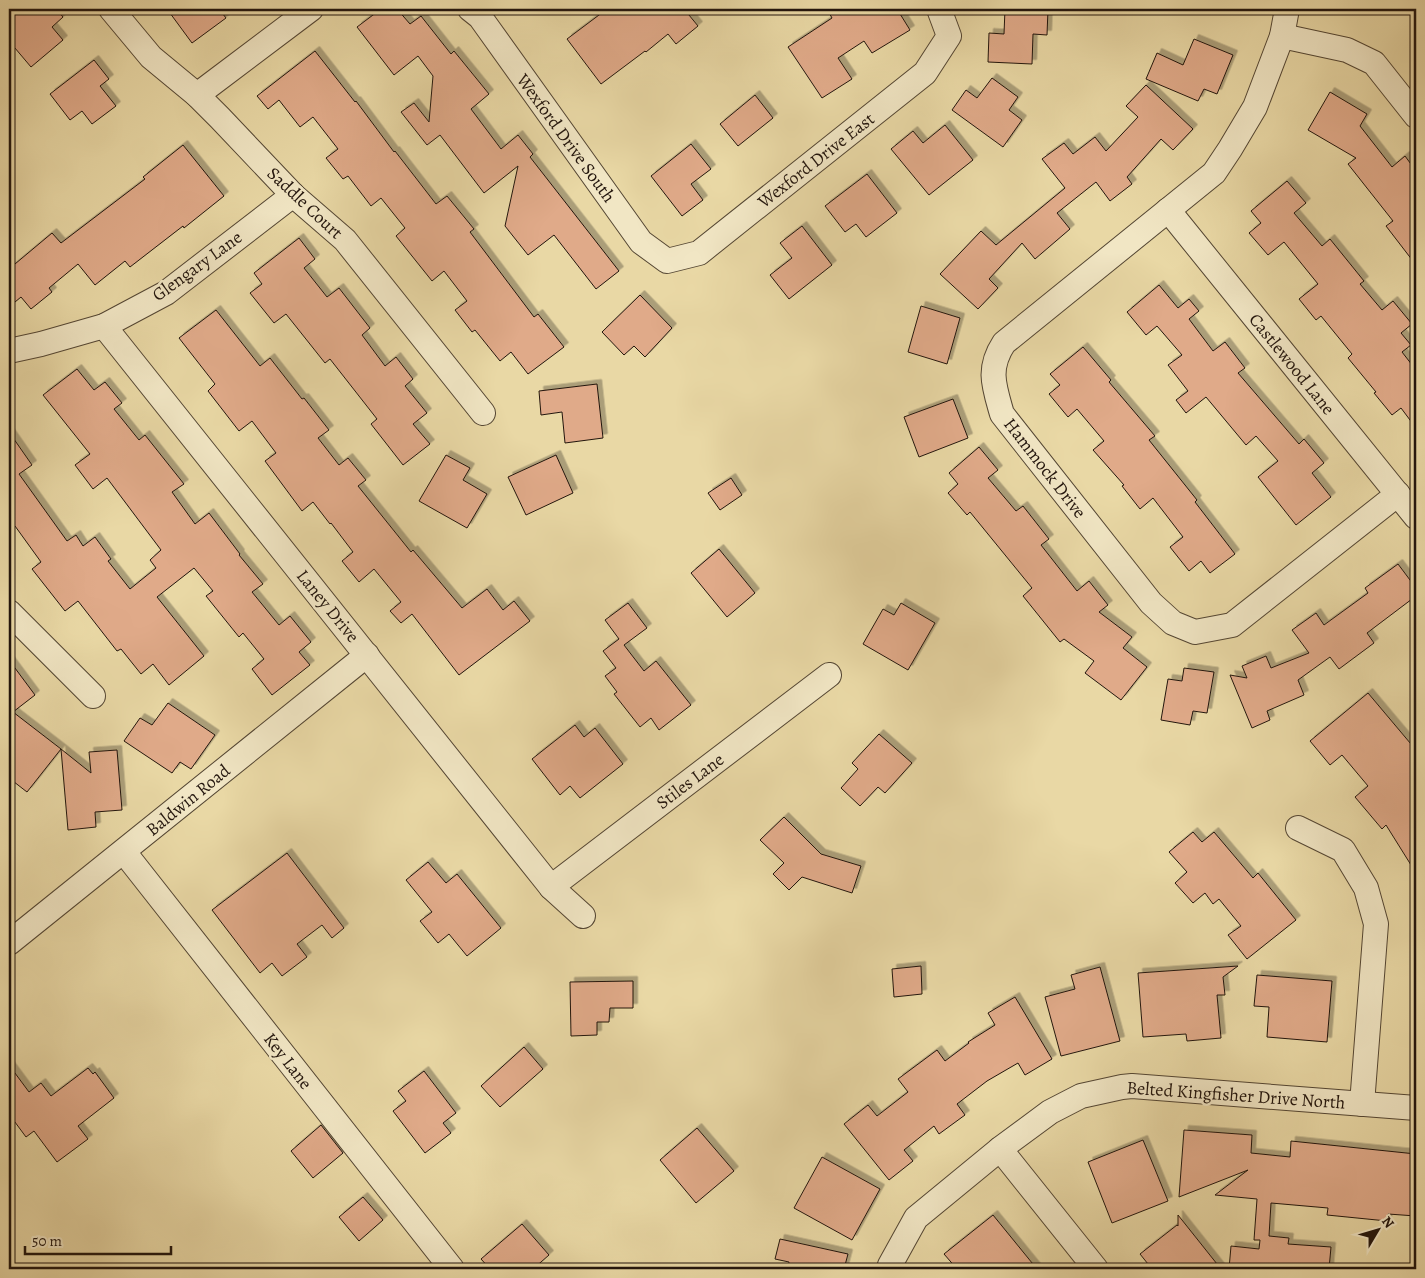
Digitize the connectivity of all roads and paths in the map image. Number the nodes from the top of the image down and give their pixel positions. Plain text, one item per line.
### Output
1 (111, 9) edge
2 (311, 9) edge
3 (939, 9) edge
4 (1287, 9) edge
5 (480, 12) edge
6 (1282, 36) junction
7 (197, 95) junction
8 (1416, 116) edge
9 (293, 195) junction
10 (1168, 210) junction
11 (667, 262) joint
12 (104, 326) junction
13 (9, 351) edge
14 (483, 413) dead end
15 (1398, 494) junction
16 (1416, 517) edge
17 (9, 612) edge
18 (367, 655) junction
19 (829, 675) dead end
20 (93, 696) dead end
21 (1298, 828) dead end
22 (124, 852) junction
23 (551, 887) junction
24 (583, 916) dead end
25 (9, 943) edge
26 (1362, 1104) junction
27 (1416, 1108) edge
28 (1000, 1149) junction
29 (452, 1269) edge
30 (889, 1269) edge
31 (1096, 1269) edge

1 - 7 street, Saddle Court
2 - 7 street
3 - 11 street, Wexford Drive East
4 - 6 street, Hammock Drive
5 - 11 street, Wexford Drive South
6 - 8 street
6 - 10 street, Hammock Drive
7 - 9 street, Saddle Court
9 - 12 street, Glengary Lane
9 - 14 street, Saddle Court
10 - 15 street, Castlewood Lane
10 - 15 street, Hammock Drive
12 - 13 street, Glengary Lane
12 - 18 street, Laney Drive
15 - 16 street, Castlewood Lane
17 - 20 street
18 - 22 street, Baldwin Road
18 - 23 street, Laney Drive
19 - 23 street, Stiles Lane
21 - 26 street
22 - 25 street, Baldwin Road
22 - 29 street, Key Lane
23 - 24 street, Laney Drive
26 - 27 street, Belted Kingfisher Drive North
26 - 28 street, Belted Kingfisher Drive North
28 - 30 street, Belted Kingfisher Drive North
28 - 31 street

